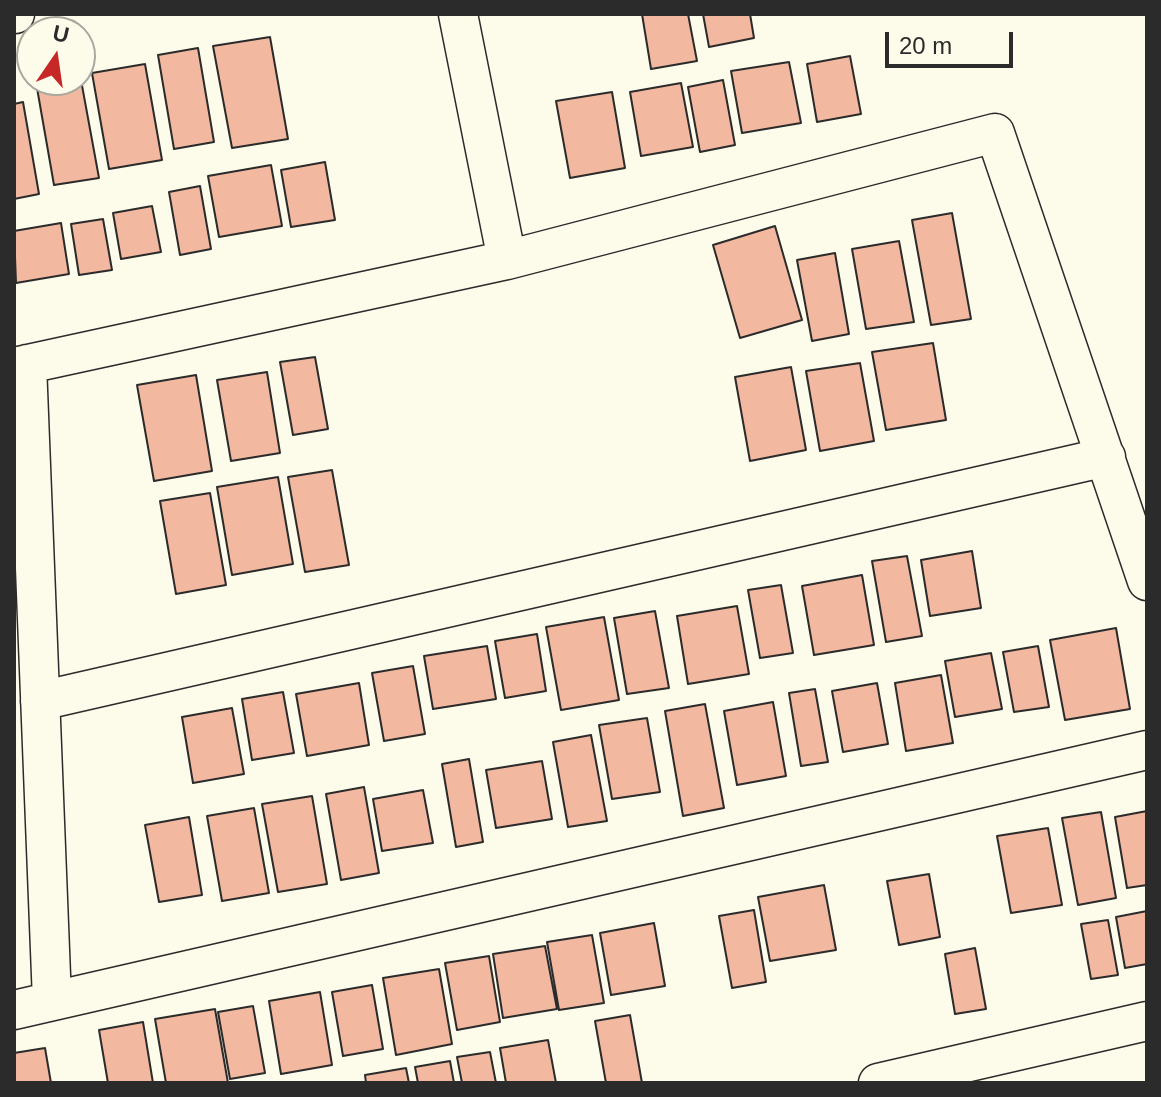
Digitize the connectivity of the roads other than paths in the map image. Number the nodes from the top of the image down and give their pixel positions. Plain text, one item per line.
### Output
1 (458, 14) edge
2 (507, 260) junction
3 (20, 365) edge
4 (1106, 457) junction
5 (1147, 581) edge
6 (40, 701) junction
7 (1147, 750) edge
8 (52, 1001) junction
9 (14, 1010) edge
10 (1147, 1021) edge
11 (878, 1083) edge

1 - 2 street
2 - 3 street
2 - 4 street
3 - 6 street
4 - 5 street
4 - 6 street
6 - 8 street
7 - 8 street
8 - 9 street
10 - 11 street

